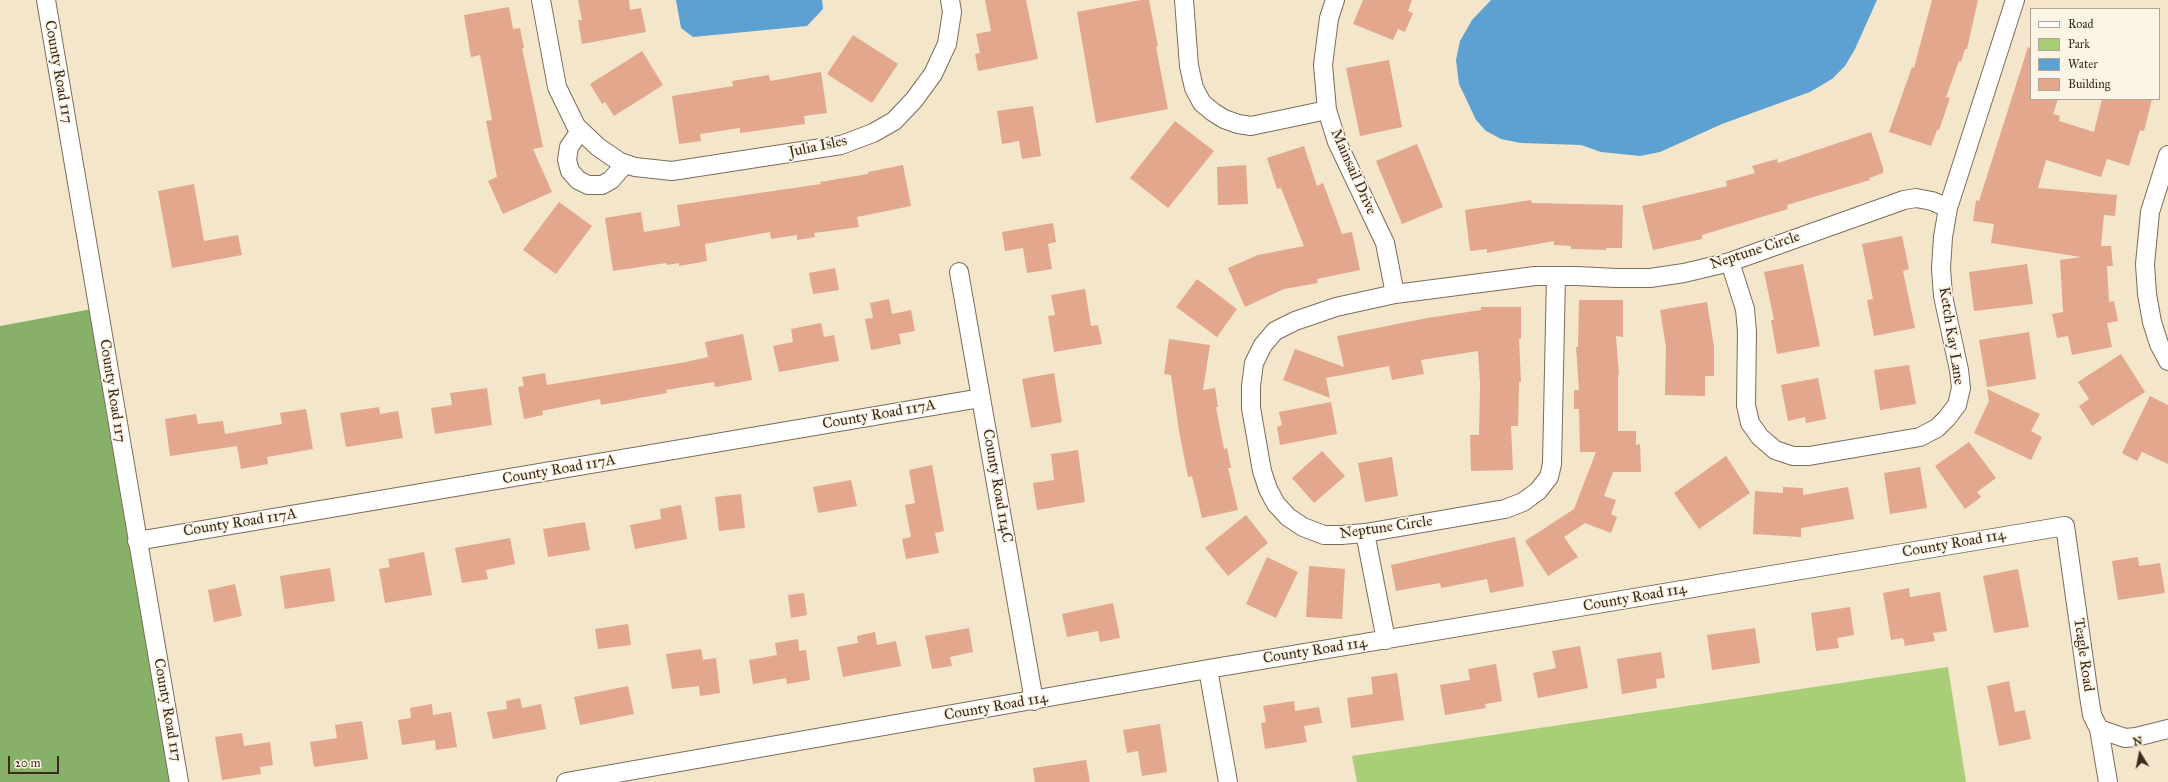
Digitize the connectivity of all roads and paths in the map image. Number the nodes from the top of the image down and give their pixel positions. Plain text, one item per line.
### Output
1 (46, 0) edge
2 (541, 0) edge
3 (950, 0) edge
4 (1184, 0) edge
5 (1335, 0) edge
6 (2015, 0) edge
7 (1327, 110) junction
8 (580, 130) junction
9 (2168, 155) edge
10 (626, 164) junction
11 (1948, 208) junction
12 (1730, 262) junction
13 (959, 272) dead end
14 (1556, 276) junction
15 (1395, 294) junction
16 (2168, 361) edge
17 (981, 398) junction
18 (2065, 526) joint
19 (1366, 534) junction
20 (137, 541) junction
21 (1386, 640) junction
22 (1208, 669) junction
23 (1034, 700) junction
24 (2100, 729) junction
25 (2168, 729) edge
26 (179, 782) edge
27 (566, 782) edge
28 (1228, 782) edge
29 (2108, 782) edge

1 - 20 street, County Road 117
2 - 8 street, Julia Isles
3 - 10 street, Julia Isles
4 - 7 street
5 - 7 street, Mainsail Drive
6 - 11 street, Ketch Kay Lane
7 - 15 street, Mainsail Drive
8 - 10 street, Julia Isles
8 - 10 street
9 - 16 street
11 - 12 street, Neptune Circle
11 - 12 street, Ketch Kay Lane
12 - 14 street, Neptune Circle
13 - 17 street, County Road 114C
14 - 15 street, Neptune Circle
14 - 19 street, Neptune Circle
15 - 19 street, Neptune Circle
17 - 20 street, County Road 117A
17 - 23 street, County Road 114C
18 - 21 street, County Road 114
18 - 24 street, Teagle Road
19 - 21 street
20 - 26 street, County Road 117
21 - 22 street, County Road 114
22 - 23 street, County Road 114
22 - 28 street
23 - 27 street, County Road 114
24 - 25 street
24 - 29 street, Teagle Road

